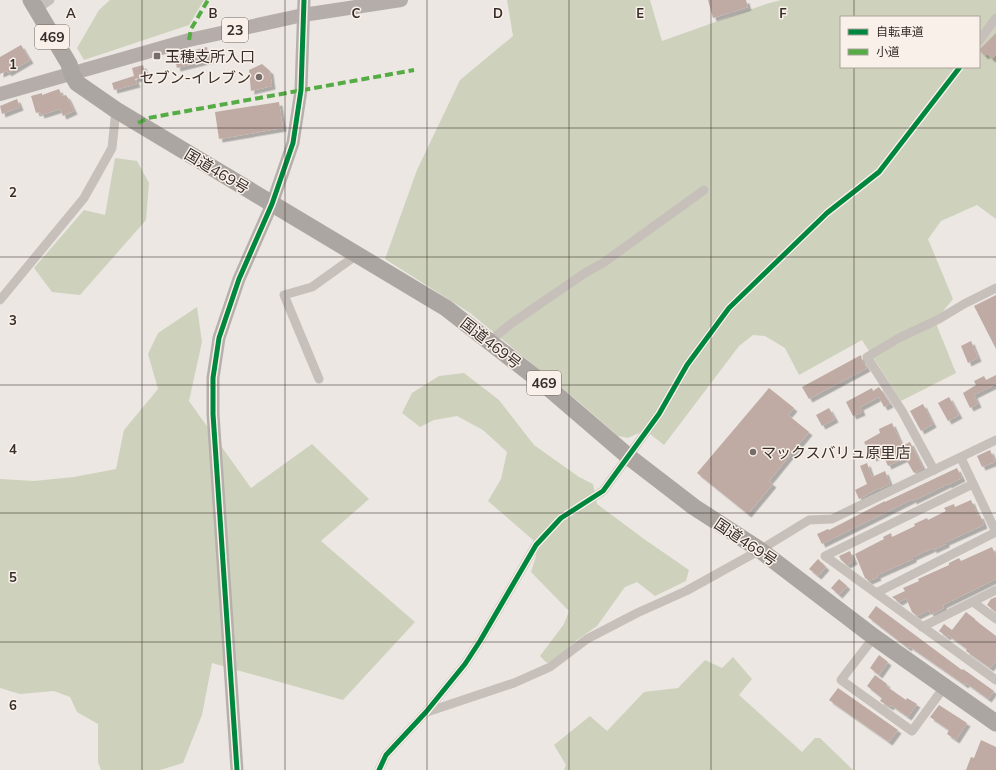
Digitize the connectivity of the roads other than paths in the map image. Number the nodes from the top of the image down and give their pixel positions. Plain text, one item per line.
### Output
1 (304, 0) edge
2 (401, 0) edge
3 (39, 3) edge
4 (303, 15) junction
5 (996, 18) edge
6 (980, 40) edge
7 (959, 68) edge
8 (72, 74) junction
9 (0, 94) edge
10 (116, 110) junction
11 (704, 190) dead end
12 (272, 204) junction
13 (358, 254) junction
14 (996, 288) edge
15 (0, 300) edge
16 (490, 341) junction
17 (319, 380) dead end
18 (996, 440) edge
19 (629, 457) junction
20 (961, 458) junction
21 (934, 470) junction
22 (973, 484) junction
23 (996, 532) edge
24 (760, 550) junction
25 (996, 590) edge
26 (876, 593) junction
27 (973, 602) junction
28 (996, 619) edge
29 (922, 627) junction
30 (874, 637) junction
31 (996, 680) edge
32 (944, 686) junction
33 (426, 712) junction
34 (996, 723) edge
35 (237, 770) edge
36 (378, 770) edge

1 - 4 street
2 - 4 main road, 23
3 - 8 highway, 国道469号 / 469
4 - 8 main road, 23
4 - 12 street
5 - 6 street
7 - 19 street
8 - 9 main road, 23
8 - 10 highway, 国道469号 / 469
10 - 12 highway, 国道469号 / 469
10 - 15 street
11 - 16 street
12 - 13 highway, 国道469号 / 469
12 - 35 street
13 - 16 highway, 国道469号 / 469
13 - 17 street
14 - 21 street
16 - 19 highway, 国道469号 / 469
18 - 20 street
19 - 24 highway, 国道469号 / 469
19 - 33 street
20 - 21 street
20 - 22 street
21 - 24 street
22 - 23 street
22 - 26 street
23 - 26 street
24 - 30 highway, 国道469号 / 469
24 - 33 street
25 - 27 street
26 - 29 street
27 - 28 street
27 - 29 street
29 - 31 street
30 - 32 highway, 国道469号 / 469
30 - 32 street
32 - 34 highway, 国道469号 / 469
33 - 36 street

